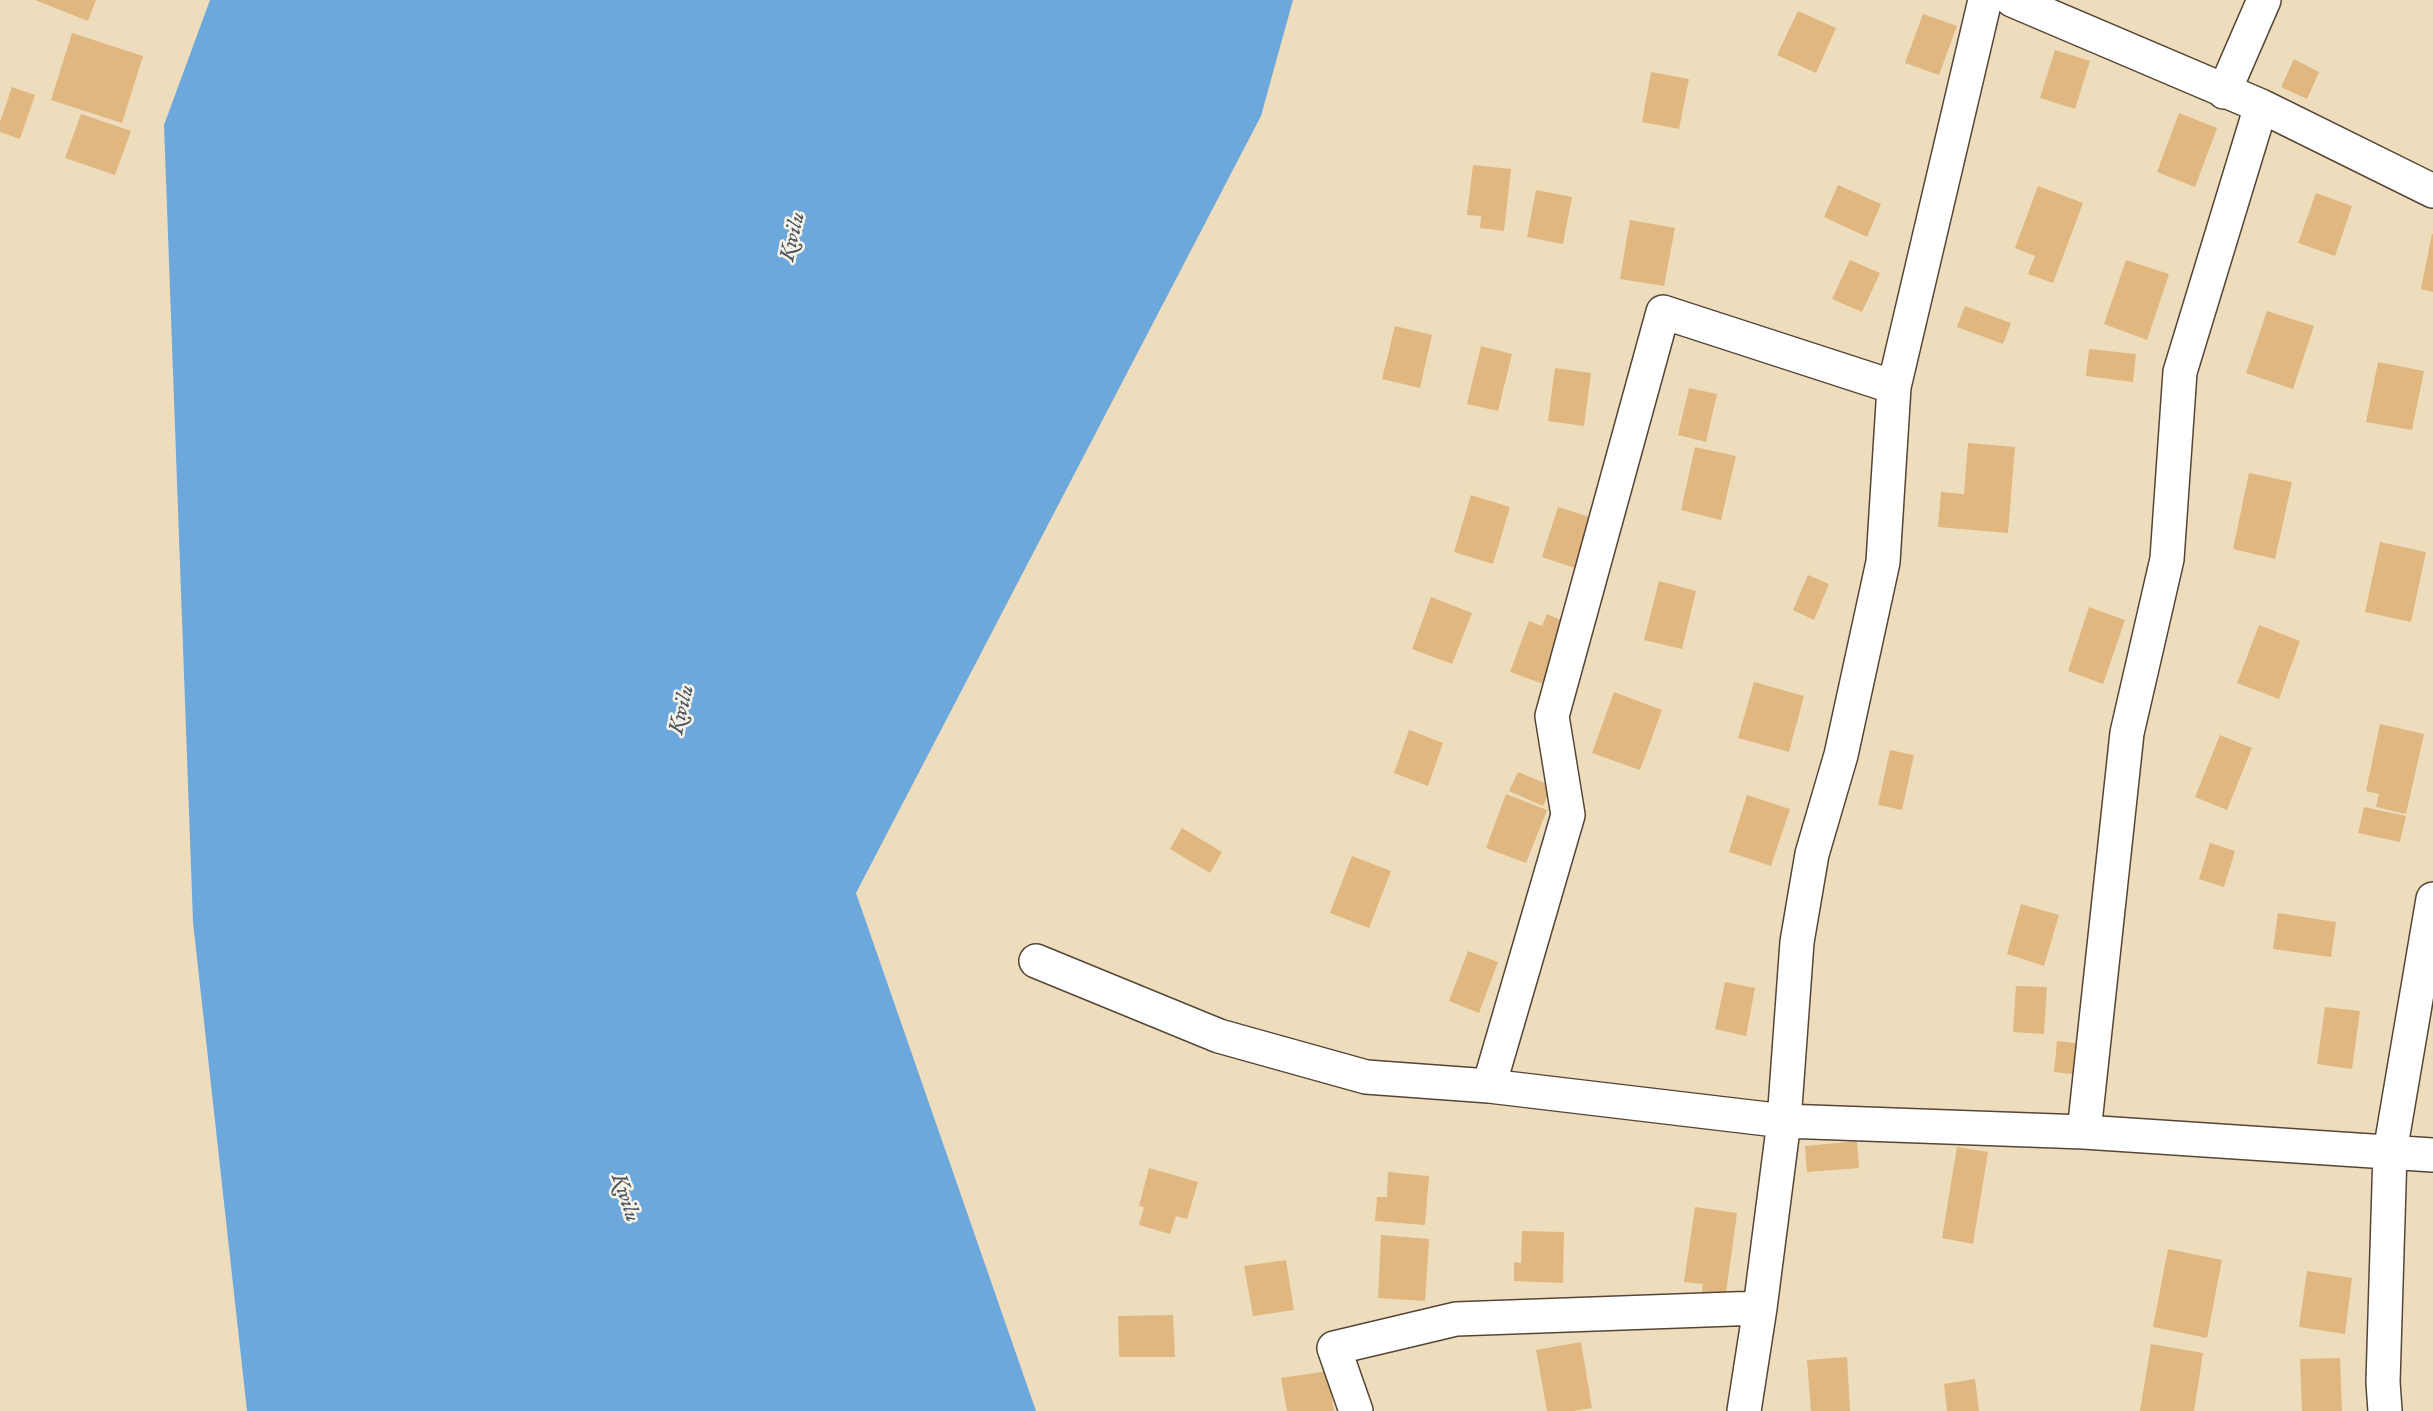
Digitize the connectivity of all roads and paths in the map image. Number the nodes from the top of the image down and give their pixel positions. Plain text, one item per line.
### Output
1 (1985, 0) edge
2 (2012, 0) edge
3 (2264, 0) edge
4 (2224, 92) junction
5 (2261, 106) junction
6 (2433, 191) edge
7 (1894, 387) junction
8 (2433, 899) edge
9 (1036, 961) dead end
10 (1489, 1086) junction
11 (1784, 1121) junction
12 (2084, 1132) junction
13 (2390, 1152) junction
14 (2433, 1155) edge
15 (1760, 1308) junction
16 (1356, 1411) edge
17 (1744, 1411) edge
18 (2385, 1411) edge

1 - 7 street
2 - 4 street
3 - 4 street
4 - 5 street
5 - 6 street
5 - 12 street
7 - 10 street
7 - 11 street
8 - 13 street
9 - 10 street
10 - 11 street
11 - 12 street
11 - 15 street
12 - 13 street
13 - 14 street
13 - 18 street
15 - 16 street
15 - 17 street

